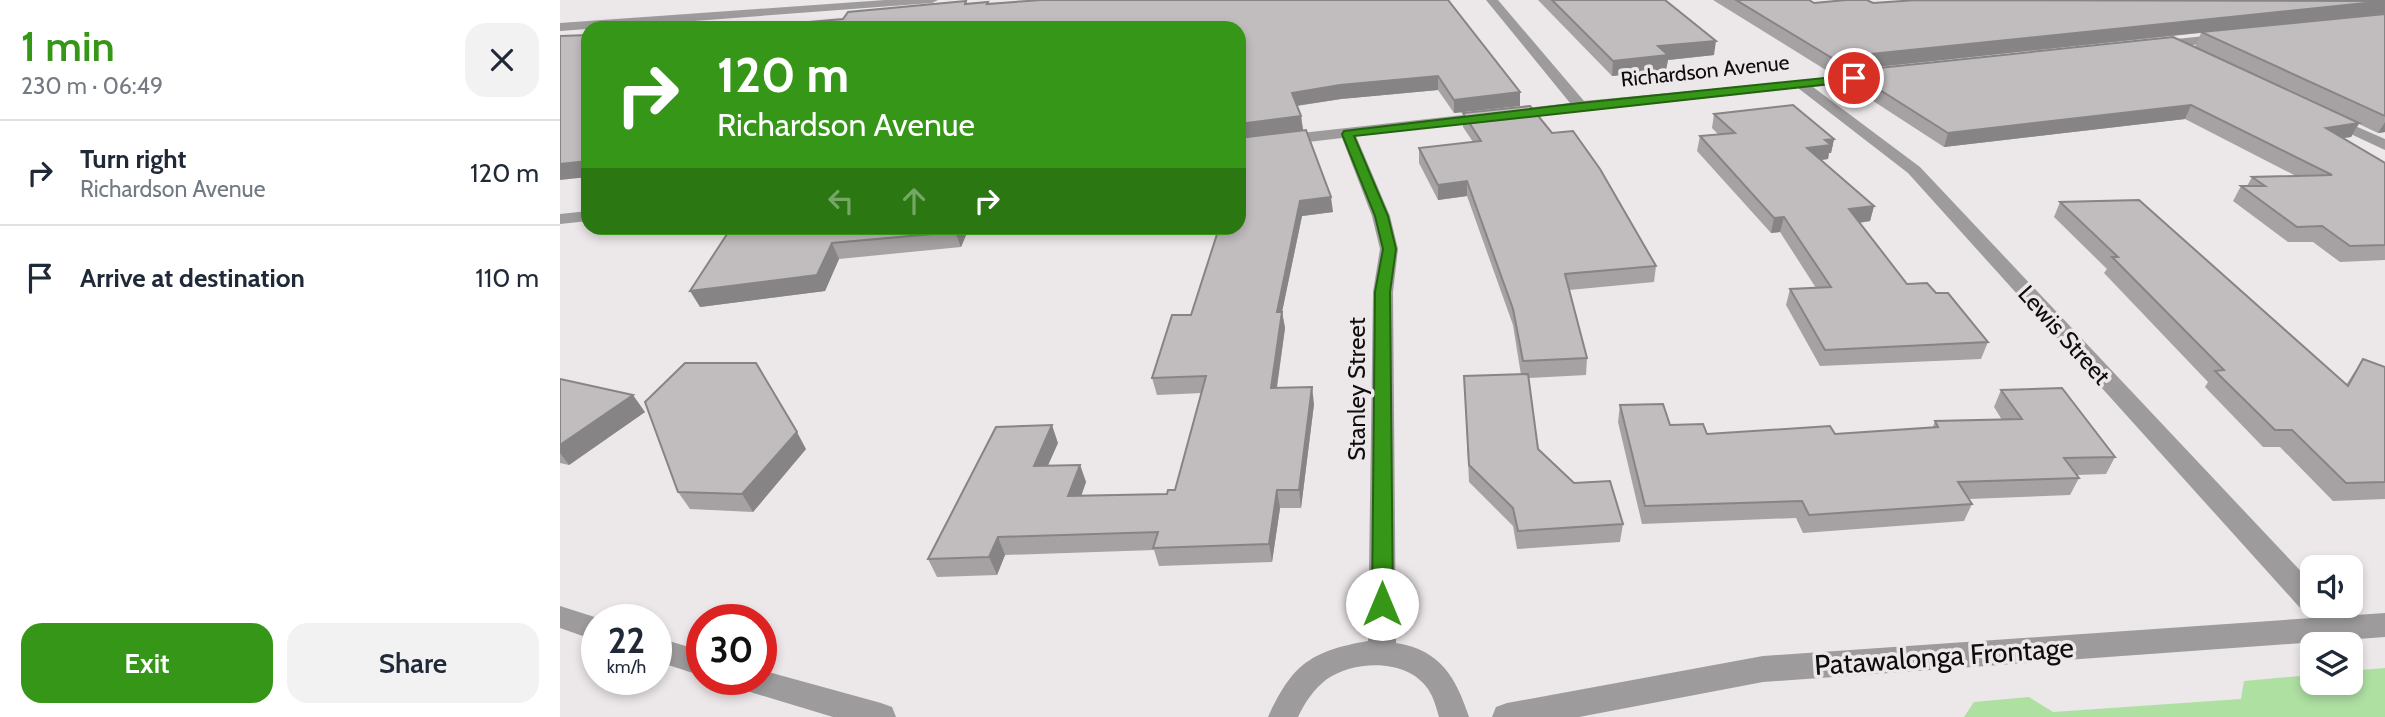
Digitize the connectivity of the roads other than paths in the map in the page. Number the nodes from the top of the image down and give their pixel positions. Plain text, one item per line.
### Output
1 (932, 0) edge
2 (1492, 0) edge
3 (643, 21) edge
4 (581, 25) edge
5 (560, 27) edge
6 (2238, 36) edge
7 (2171, 43) junction
8 (2144, 46) edge
9 (2196, 55) edge
10 (1897, 74) edge
11 (1801, 84) junction
12 (1580, 106) junction
13 (2322, 115) edge
14 (1348, 134) junction
15 (1246, 144) edge
16 (2385, 145) edge
17 (581, 217) edge
18 (560, 219) edge
19 (2300, 590) edge
20 (560, 617) edge
21 (2326, 618) edge
22 (581, 624) edge
23 (2385, 625) edge
24 (2336, 628) junction
25 (1382, 652) junction
26 (777, 688) edge
27 (881, 717) edge
28 (1283, 717) edge
29 (1454, 717) edge
30 (1507, 717) edge

1 - 3 street
2 - 12 street
4 - 5 street
6 - 7 street
7 - 8 street
7 - 9 street
10 - 11 street, Richardson Avenue
11 - 12 street, Richardson Avenue
11 - 19 street, Lewis Street
12 - 14 street, Richardson Avenue
13 - 16 street
14 - 15 street, Richardson Avenue
14 - 25 street, Stanley Street
17 - 18 street
20 - 22 street
21 - 24 street, Lewis Street
23 - 24 street, Patawalonga Frontage
24 - 30 street, Patawalonga Frontage
25 - 28 street
25 - 29 street
26 - 27 street

